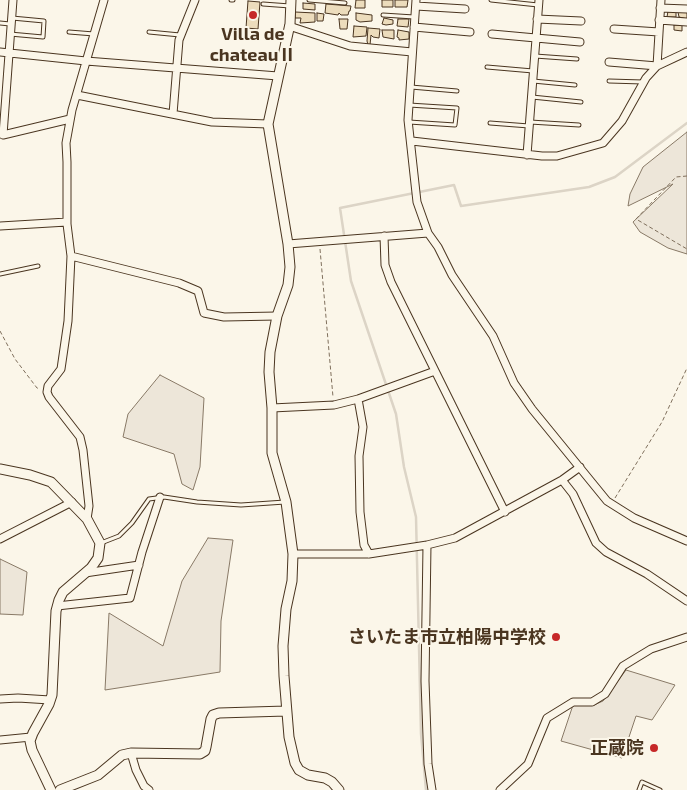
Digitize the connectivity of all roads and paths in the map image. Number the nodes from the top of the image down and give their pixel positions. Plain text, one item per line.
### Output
1 (13, 0) edge
2 (104, 0) edge
3 (195, 0) edge
4 (309, 0) edge
5 (491, 0) edge
6 (291, 3) edge
7 (346, 3) dead end
8 (416, 3) edge
9 (539, 3) edge
10 (263, 4) dead end
11 (660, 4) edge
12 (464, 9) dead end
13 (687, 9) edge
14 (383, 15) dead end
15 (415, 17) junction
16 (538, 19) junction
17 (659, 20) junction
18 (11, 21) junction
19 (581, 21) dead end
20 (687, 22) edge
21 (0, 23) edge
22 (289, 26) junction
23 (414, 27) junction
24 (614, 29) dead end
25 (68, 32) dead end
26 (149, 32) dead end
27 (470, 32) dead end
28 (659, 32) junction
29 (10, 34) junction
30 (94, 34) junction
31 (492, 34) dead end
32 (180, 35) junction
33 (536, 38) junction
34 (580, 42) dead end
35 (0, 52) edge
36 (412, 52) junction
37 (687, 52) edge
38 (8, 53) junction
39 (535, 56) junction
40 (577, 59) dead end
41 (86, 61) junction
42 (609, 62) dead end
43 (656, 66) junction
44 (487, 67) dead end
45 (176, 68) junction
46 (534, 71) junction
47 (278, 76) junction
48 (609, 80) dead end
49 (533, 81) junction
50 (643, 82) junction
51 (575, 85) dead end
52 (410, 87) junction
53 (457, 91) dead end
54 (77, 95) junction
55 (532, 97) junction
56 (581, 102) dead end
57 (409, 105) junction
58 (173, 114) junction
59 (70, 118) junction
60 (408, 122) junction
61 (490, 123) dead end
62 (268, 124) junction
63 (530, 124) junction
64 (579, 126) dead end
65 (412, 142) junction
66 (527, 156) junction
67 (687, 176) edge
68 (67, 222) junction
69 (0, 226) edge
70 (428, 233) junction
71 (384, 236) junction
72 (320, 241) junction
73 (288, 244) junction
74 (687, 248) edge
75 (71, 256) junction
76 (38, 266) dead end
77 (0, 274) edge
78 (277, 316) junction
79 (0, 331) edge
80 (687, 368) edge
81 (435, 370) junction
82 (47, 392) junction
83 (358, 399) junction
84 (334, 405) junction
85 (272, 408) junction
86 (580, 467) junction
87 (0, 468) edge
88 (562, 480) junction
89 (160, 497) junction
90 (72, 502) junction
91 (286, 502) junction
92 (612, 503) junction
93 (504, 512) junction
94 (87, 519) junction
95 (0, 539) edge
96 (687, 541) edge
97 (100, 543) junction
98 (427, 545) junction
99 (293, 554) junction
100 (369, 554) junction
101 (139, 565) junction
102 (85, 574) junction
103 (687, 601) edge
104 (57, 606) junction
105 (687, 637) edge
106 (0, 699) edge
107 (50, 700) junction
108 (286, 711) junction
109 (31, 737) junction
110 (0, 740) edge
111 (131, 753) junction
112 (51, 790) edge
113 (60, 790) edge
114 (149, 790) edge
115 (339, 790) edge
116 (432, 790) edge
117 (500, 790) edge
118 (639, 790) edge
119 (660, 790) edge

1 - 18 street
2 - 30 street
3 - 32 street
4 - 7 lane
5 - 9 lane
6 - 10 lane
6 - 22 street
8 - 12 street
8 - 15 street
9 - 16 street
11 - 13 street
11 - 17 street
14 - 15 lane
15 - 23 street
16 - 19 street
16 - 33 street
17 - 20 street
17 - 28 street
18 - 21 lane
18 - 29 street
18 - 29 lane
22 - 36 street
22 - 47 street
23 - 27 street
23 - 36 street
24 - 28 street
25 - 30 lane
26 - 32 lane
28 - 43 street
29 - 38 street
30 - 41 street
31 - 33 street
32 - 45 street
33 - 34 street
33 - 39 street
35 - 38 street
36 - 52 street
37 - 43 street
38 - 41 street
38 - 59 street
39 - 40 lane
39 - 46 street
41 - 45 street
41 - 54 street
42 - 43 street
43 - 50 street
44 - 46 lane
45 - 47 street
45 - 58 street
46 - 49 street
47 - 62 street
48 - 50 lane
49 - 51 lane
49 - 55 street
50 - 66 street
52 - 53 lane
52 - 57 street
54 - 58 street
54 - 59 street
55 - 56 lane
55 - 63 street
57 - 60 street
57 - 60 lane
58 - 62 street
59 - 68 street
60 - 65 street
61 - 63 lane
62 - 73 street
63 - 64 lane
63 - 66 street
65 - 66 street
65 - 70 street
67 - 74 path
68 - 69 street
68 - 75 street
70 - 71 street
70 - 86 street
71 - 72 street
71 - 81 street
72 - 73 street
72 - 84 path
73 - 78 street
75 - 78 street
75 - 82 street
76 - 77 lane
78 - 85 street
79 - 82 path
80 - 92 path
81 - 83 street
81 - 93 street
82 - 94 street
83 - 84 street
83 - 100 street
84 - 85 street
85 - 91 street
86 - 88 street
86 - 92 street
87 - 90 street
88 - 93 street
88 - 103 street
89 - 91 lane
89 - 97 lane
89 - 101 street
90 - 94 street
90 - 95 street
91 - 99 street
92 - 96 street
93 - 98 street
94 - 97 street
97 - 102 street
98 - 100 street
98 - 116 street
99 - 100 street
99 - 108 street
101 - 102 street
101 - 104 street
102 - 104 street
104 - 107 street
105 - 117 street
106 - 107 street
107 - 109 street
108 - 111 street
108 - 115 street
109 - 110 street
109 - 112 street
111 - 113 street
111 - 114 street
118 - 119 lane

